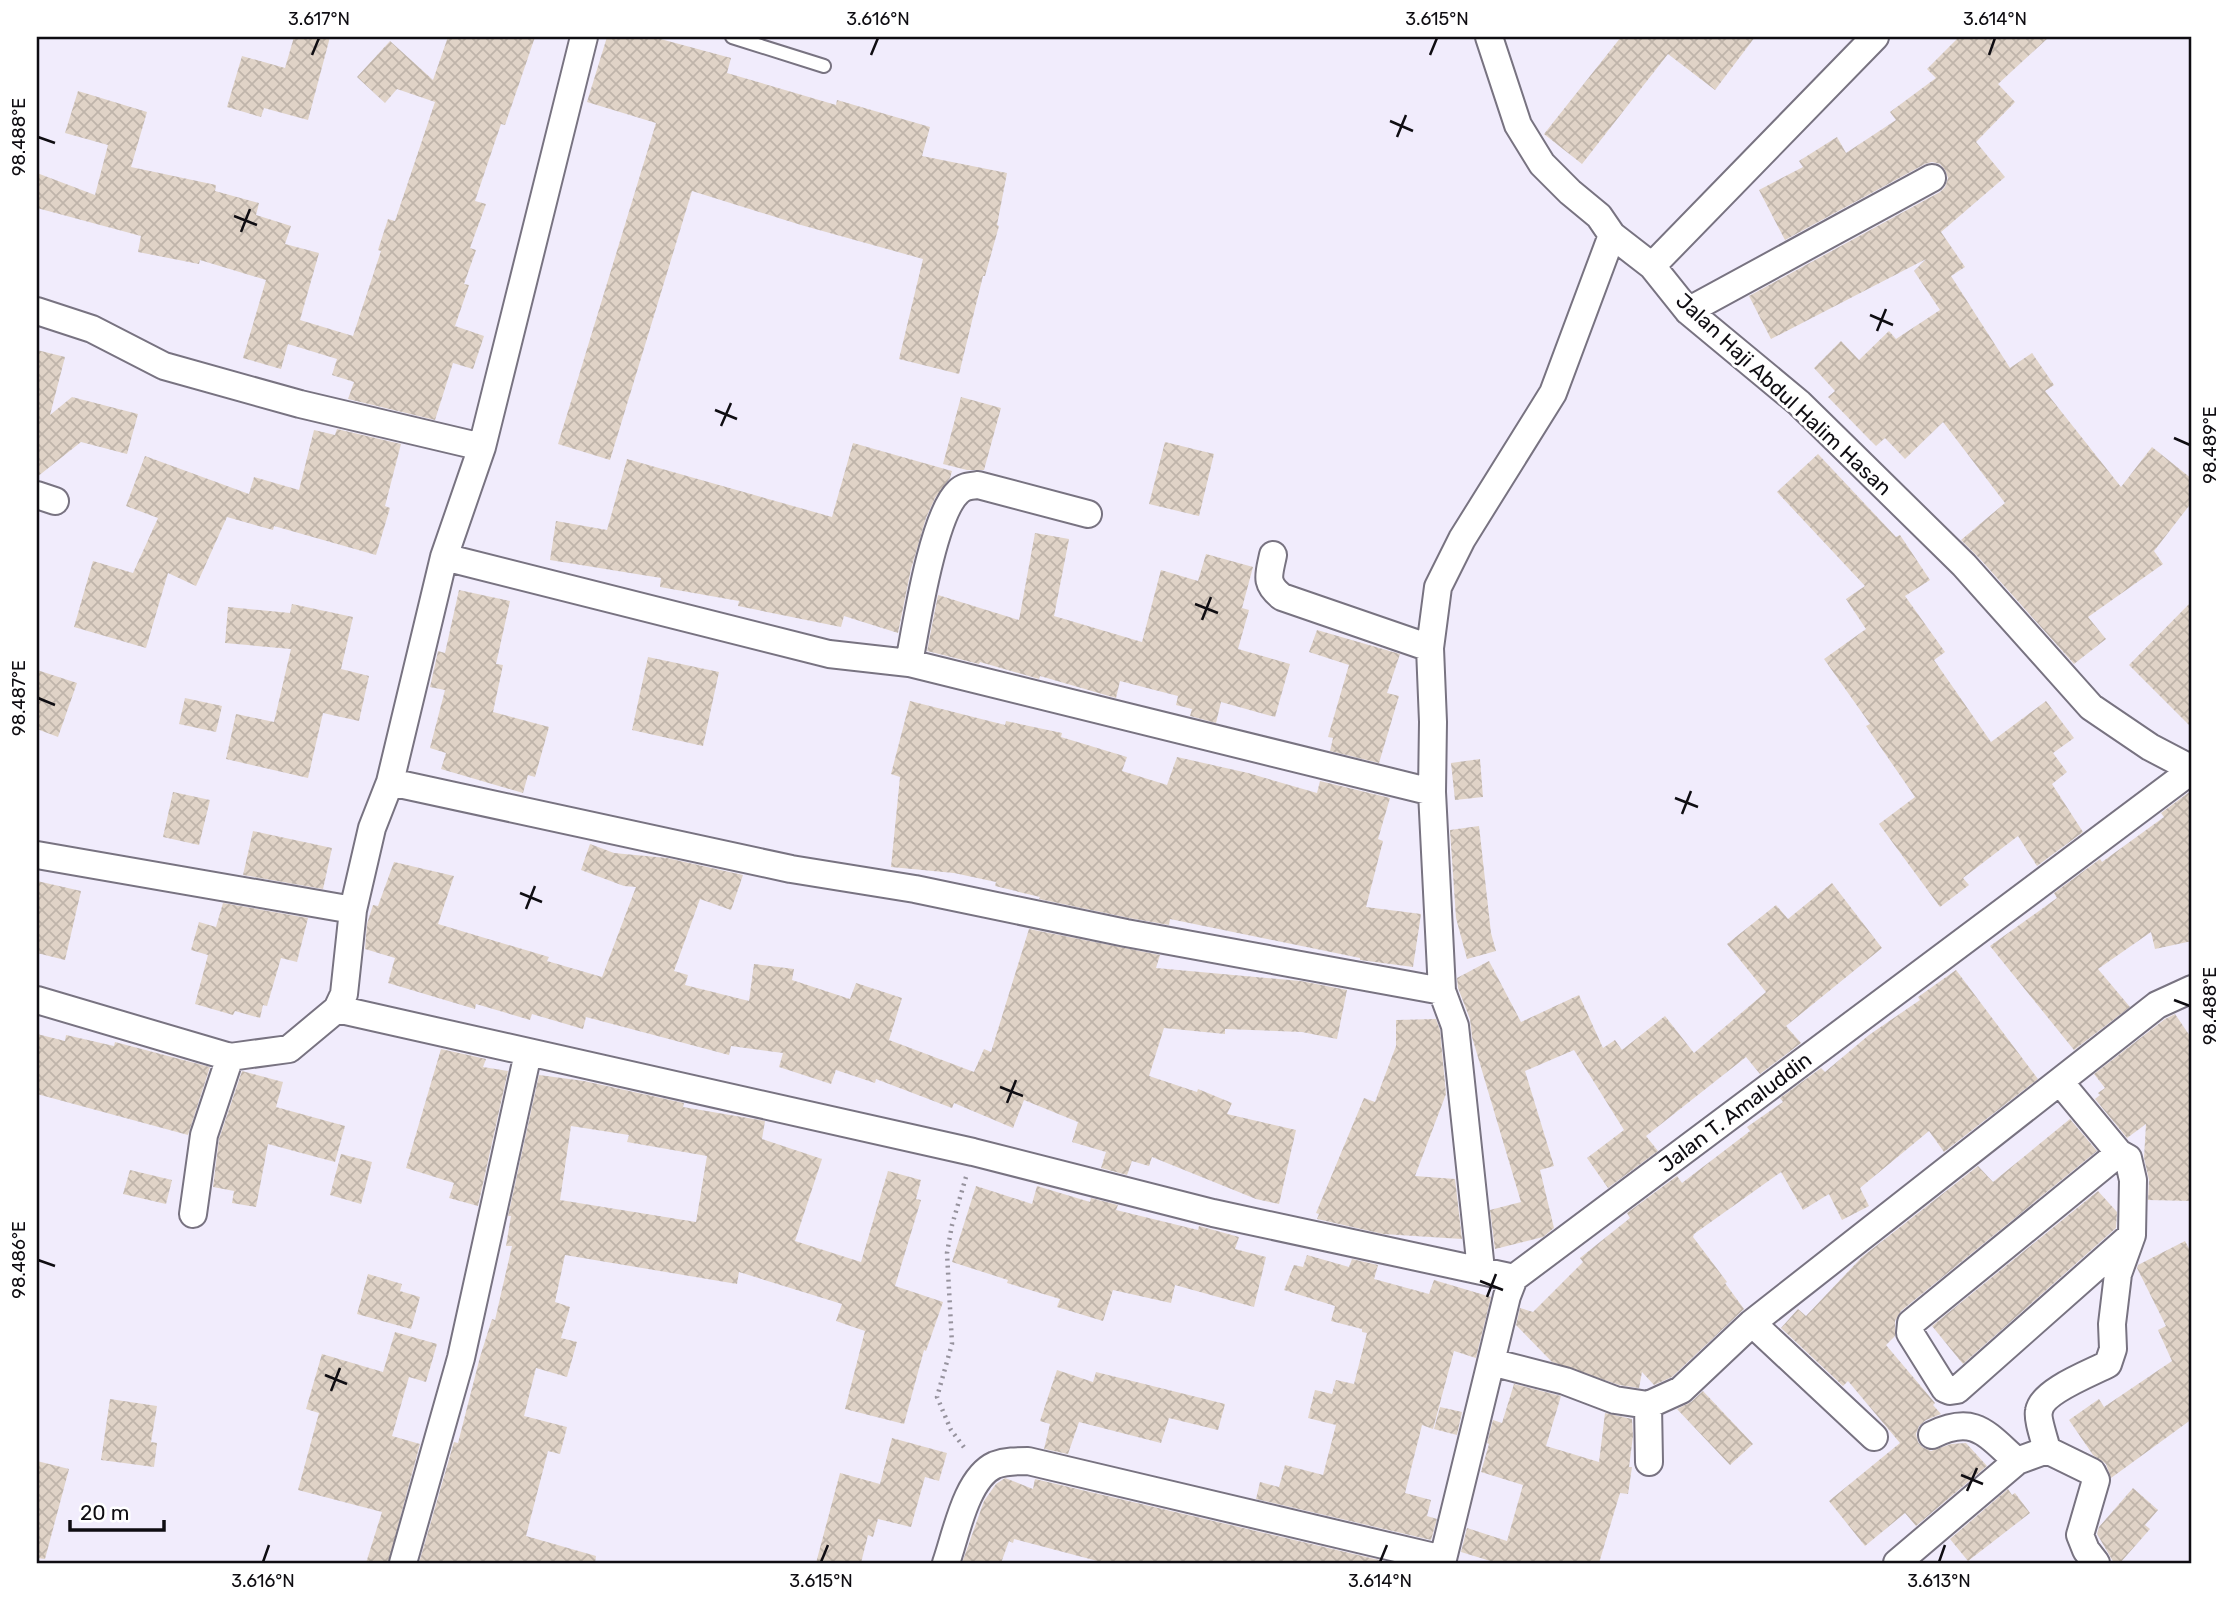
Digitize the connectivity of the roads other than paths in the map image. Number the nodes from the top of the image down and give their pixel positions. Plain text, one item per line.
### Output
1 (584, 37) edge
2 (732, 37) edge
3 (1489, 37) edge
4 (1875, 37) edge
5 (824, 66) dead end
6 (1932, 178) dead end
7 (1612, 235) junction
8 (1652, 265) junction
9 (37, 311) edge
10 (1688, 311) junction
11 (482, 447) junction
12 (1088, 514) dead end
13 (1273, 555) dead end
14 (444, 557) junction
15 (1430, 648) junction
16 (909, 663) junction
17 (2192, 770) edge
18 (390, 782) junction
19 (1433, 792) junction
20 (37, 855) edge
21 (353, 910) junction
22 (2192, 989) edge
23 (1442, 991) junction
24 (37, 1000) edge
25 (337, 1009) junction
26 (528, 1053) junction
27 (230, 1057) junction
28 (2060, 1082) junction
29 (2119, 1153) junction
30 (193, 1214) dead end
31 (2132, 1235) junction
32 (1481, 1270) junction
33 (1514, 1278) junction
34 (1752, 1323) junction
35 (1491, 1363) junction
36 (1648, 1405) junction
37 (1932, 1435) dead end
38 (1874, 1437) dead end
39 (2047, 1450) junction
40 (2017, 1461) junction
41 (1649, 1462) dead end
42 (1443, 1561) edge
43 (403, 1563) edge
44 (946, 1563) edge
45 (1897, 1563) edge
46 (2096, 1563) edge

1 - 11 street
2 - 5 lane
3 - 7 street, Jalan Haji Abdul Halim Hasan
4 - 8 street
6 - 10 street
7 - 8 street, Jalan Haji Abdul Halim Hasan
7 - 15 street
8 - 10 street, Jalan Haji Abdul Halim Hasan
9 - 11 street
10 - 17 street, Jalan Haji Abdul Halim Hasan
11 - 14 street
12 - 16 street
13 - 15 street
14 - 16 street
14 - 18 street
15 - 19 street
16 - 19 street
17 - 33 street, Jalan T. Amaluddin
18 - 21 street
18 - 23 street
19 - 23 street
20 - 21 street
21 - 25 street
22 - 28 street
23 - 32 street
24 - 27 street
25 - 26 street
25 - 27 street
26 - 32 street
26 - 43 street
27 - 30 street
28 - 29 street
28 - 34 street
29 - 31 street
29 - 31 street
31 - 39 street
32 - 33 street
33 - 35 street
34 - 36 street
34 - 38 street
35 - 36 street
35 - 42 street
36 - 41 street
37 - 40 street
39 - 40 street
39 - 46 street
40 - 45 street
42 - 44 street

